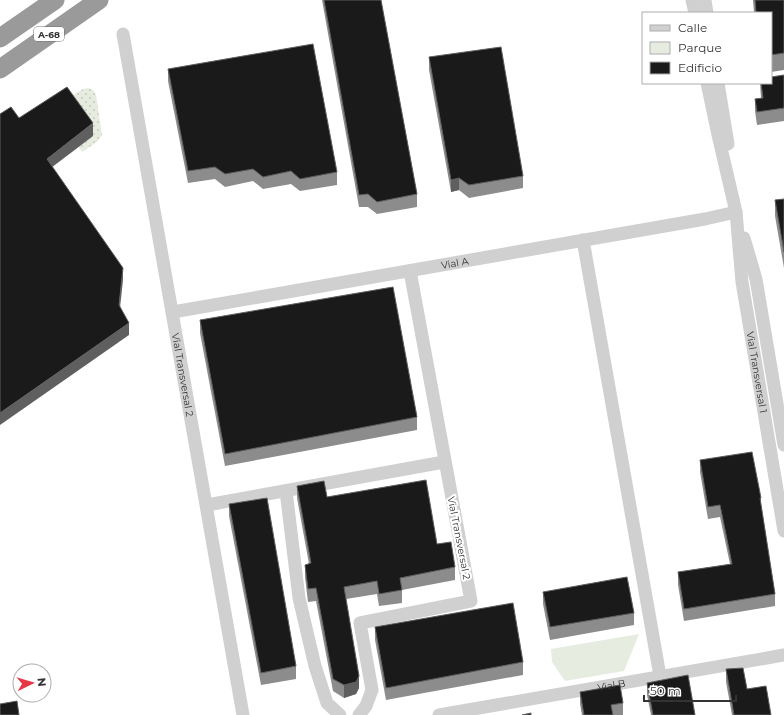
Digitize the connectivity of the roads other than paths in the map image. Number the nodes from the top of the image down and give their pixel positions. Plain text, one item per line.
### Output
1 (32, 0) edge
2 (55, 0) edge
3 (99, 0) edge
4 (692, 0) edge
5 (705, 0) edge
6 (695, 12) edge
7 (707, 12) edge
8 (0, 22) edge
9 (123, 34) dead end
10 (0, 38) edge
11 (0, 68) edge
12 (708, 84) edge
13 (718, 84) edge
14 (736, 212) junction
15 (583, 240) junction
16 (410, 271) junction
17 (173, 312) junction
18 (784, 444) edge
19 (444, 462) junction
20 (286, 490) junction
21 (207, 505) junction
22 (784, 531) edge
23 (784, 655) edge
24 (660, 676) junction
25 (243, 715) edge
26 (340, 715) edge
27 (360, 715) edge
28 (439, 715) edge

1 - 8 highway
2 - 10 highway, A-68
3 - 11 highway, A-68
4 - 6 street
5 - 7 street
9 - 17 street, Vial Transversal 2
12 - 14 street, Vial Transversal 1
13 - 14 street, Vial Transversal 1
14 - 15 street, Vial A
14 - 18 street, Vial Transversal 1
14 - 22 street, Vial Transversal 1
15 - 16 street, Vial A
15 - 24 street
16 - 17 street, Vial A
16 - 19 street, Vial Transversal 2
17 - 21 street, Vial Transversal 2
19 - 20 street
19 - 27 street, Vial Transversal 2
20 - 21 street
20 - 26 street
21 - 25 street, Vial Transversal 2
23 - 24 street, Vial B
24 - 28 street, Vial B

